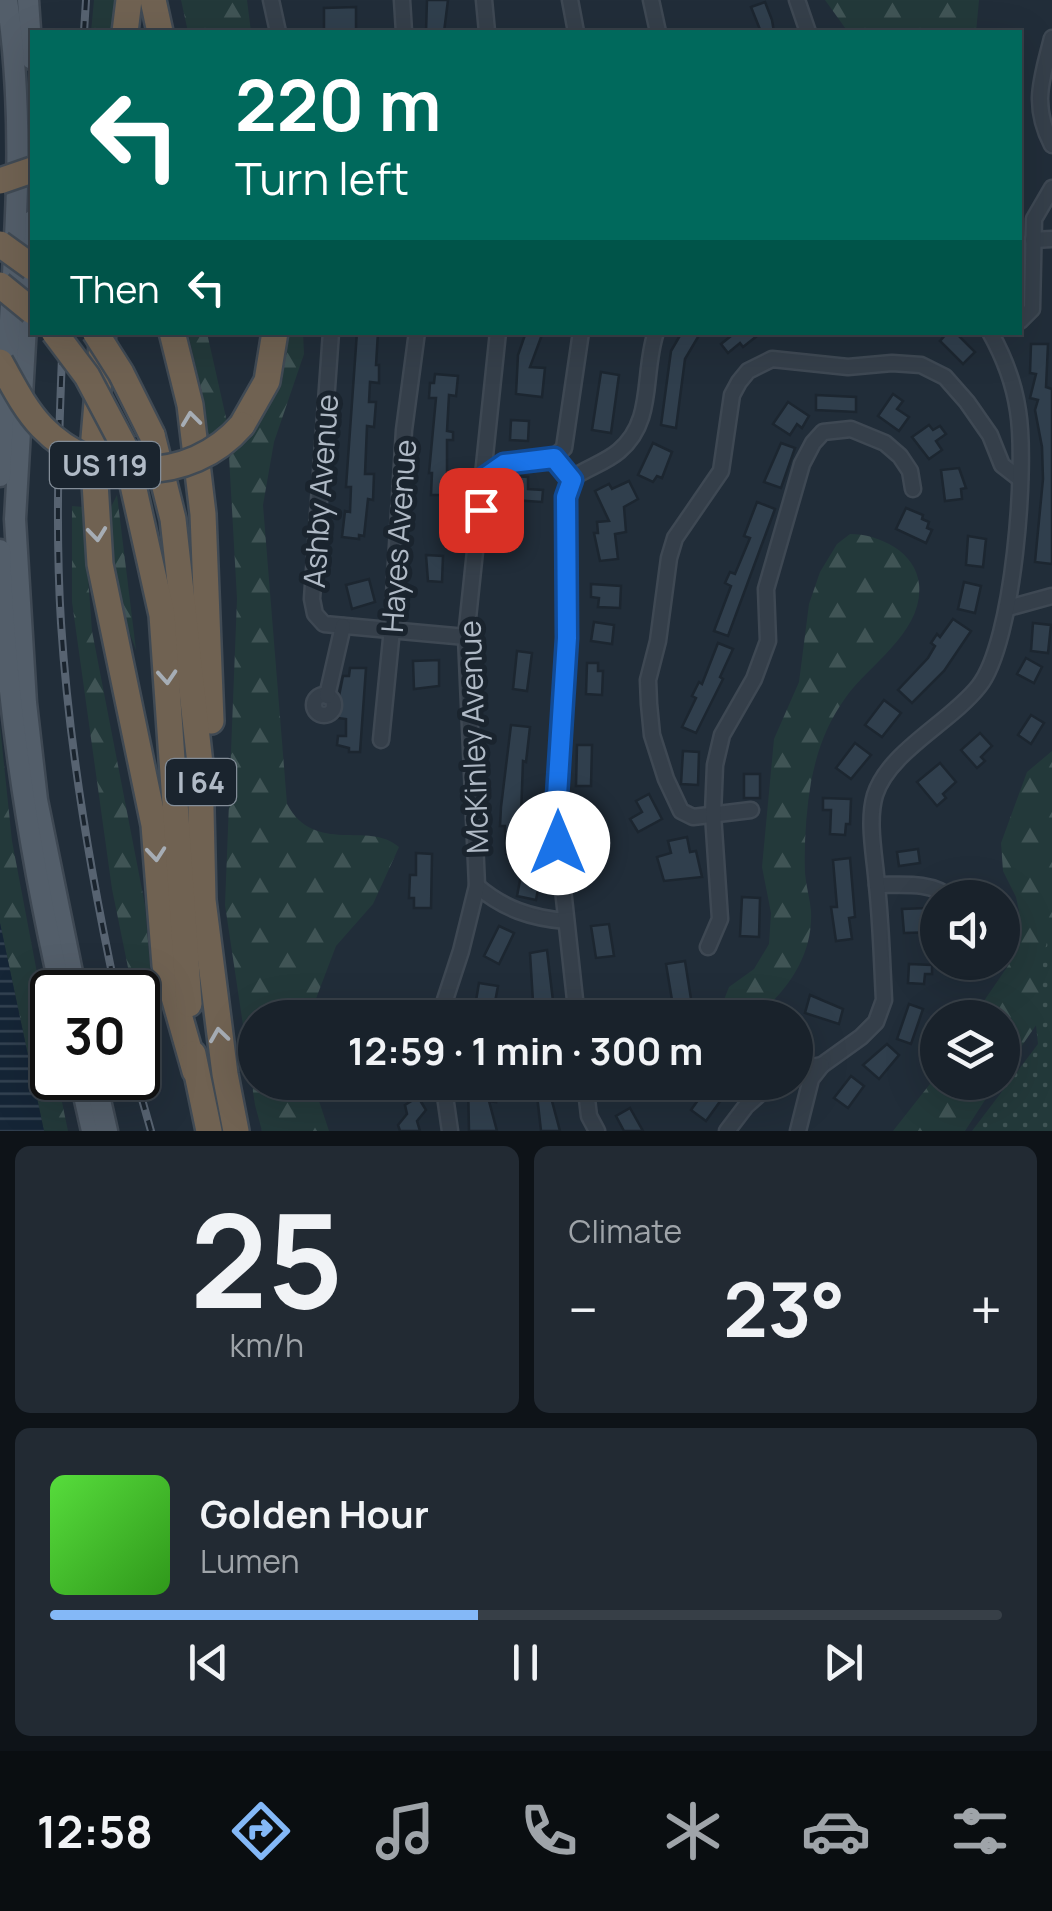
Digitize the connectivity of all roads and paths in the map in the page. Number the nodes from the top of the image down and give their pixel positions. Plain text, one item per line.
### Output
1 (7, 0) edge
2 (28, 0) edge
3 (130, 0) edge
4 (150, 0) edge
5 (271, 0) edge
6 (402, 0) edge
7 (484, 0) edge
8 (570, 0) edge
9 (652, 0) edge
10 (797, 0) edge
11 (30, 30) edge
12 (128, 30) edge
13 (146, 30) edge
14 (159, 30) edge
15 (278, 30) edge
16 (404, 30) edge
17 (487, 30) edge
18 (576, 30) edge
19 (658, 30) edge
20 (807, 30) edge
21 (1052, 38) edge
22 (1052, 145) edge
23 (30, 171) edge
24 (0, 181) edge
25 (1052, 188) edge
26 (1052, 239) edge
27 (1033, 240) junction
28 (0, 244) edge
29 (30, 254) edge
30 (30, 266) edge
31 (0, 284) edge
32 (30, 309) edge
33 (1022, 319) edge
34 (56, 335) edge
35 (97, 335) edge
36 (103, 335) edge
37 (173, 335) edge
38 (275, 335) edge
39 (330, 335) edge
40 (417, 335) edge
41 (498, 335) edge
42 (581, 335) edge
43 (655, 335) edge
44 (991, 335) edge
45 (0, 362) edge
46 (554, 458) junction
47 (0, 476) edge
48 (484, 478) junction
49 (1020, 479) junction
50 (572, 480) junction
51 (913, 489) dead end
52 (0, 550) edge
53 (1052, 596) edge
54 (1008, 608) junction
55 (343, 626) junction
56 (392, 629) junction
57 (466, 637) junction
58 (327, 696) dead end
59 (381, 740) dead end
60 (751, 810) dead end
61 (713, 814) junction
62 (877, 885) junction
63 (477, 886) junction
64 (920, 886) edge
65 (204, 900) junction
66 (566, 921) junction
67 (708, 947) dead end
68 (56, 970) edge
69 (72, 970) edge
70 (448, 1000) edge
71 (575, 1000) edge
72 (822, 1065) junction
73 (813, 1067) edge
74 (195, 1071) junction
75 (85, 1100) edge
76 (100, 1100) edge
77 (446, 1100) edge
78 (588, 1100) edge
79 (753, 1100) edge
80 (92, 1131) edge
81 (106, 1131) edge
82 (208, 1131) edge
83 (236, 1131) edge
84 (450, 1131) edge
85 (597, 1131) edge
86 (727, 1131) edge
87 (798, 1131) edge

1 - 47 main road
2 - 11 main road
3 - 12 highway
4 - 13 highway
4 - 14 highway
5 - 15 street
6 - 16 street
7 - 17 street
8 - 18 street
9 - 19 street
10 - 20 street
21 - 22 street
23 - 24 highway, bridge
25 - 27 street
26 - 27 street
27 - 33 street
28 - 30 highway, bridge
29 - 69 main road
31 - 32 highway, bridge
34 -> 74 highway, I 64, bridge
35 - 65 highway, I 64, bridge
36 -> 74 highway
65 -> 37 highway
38 - 45 highway, US 119, bridge
39 - 55 street, Ashby Avenue
40 - 56 street, Hayes Avenue
41 - 48 street, McKinley Avenue
42 - 46 street
43 - 50 street
44 - 49 street
46 - 48 street
46 - 50 street
48 - 57 street, McKinley Avenue
49 - 54 street
49 - 61 street
50 - 66 street
51 - 61 street
52 - 68 main road
53 - 54 street
54 - 62 street
55 - 56 street, Ashby Avenue
55 - 58 street
56 - 57 street, Ashby Avenue
56 - 59 street, Hayes Avenue
57 - 63 street, McKinley Avenue
60 - 61 street
61 - 67 street
62 - 64 street
62 - 72 street
63 - 66 street
63 - 70 street, McKinley Avenue
83 -> 65 highway, I 64
66 - 71 street
72 - 73 street
72 - 87 street
74 - 82 highway, I 64
75 - 80 main road
76 - 81 main road
77 - 84 street
78 - 85 street
79 - 86 street

